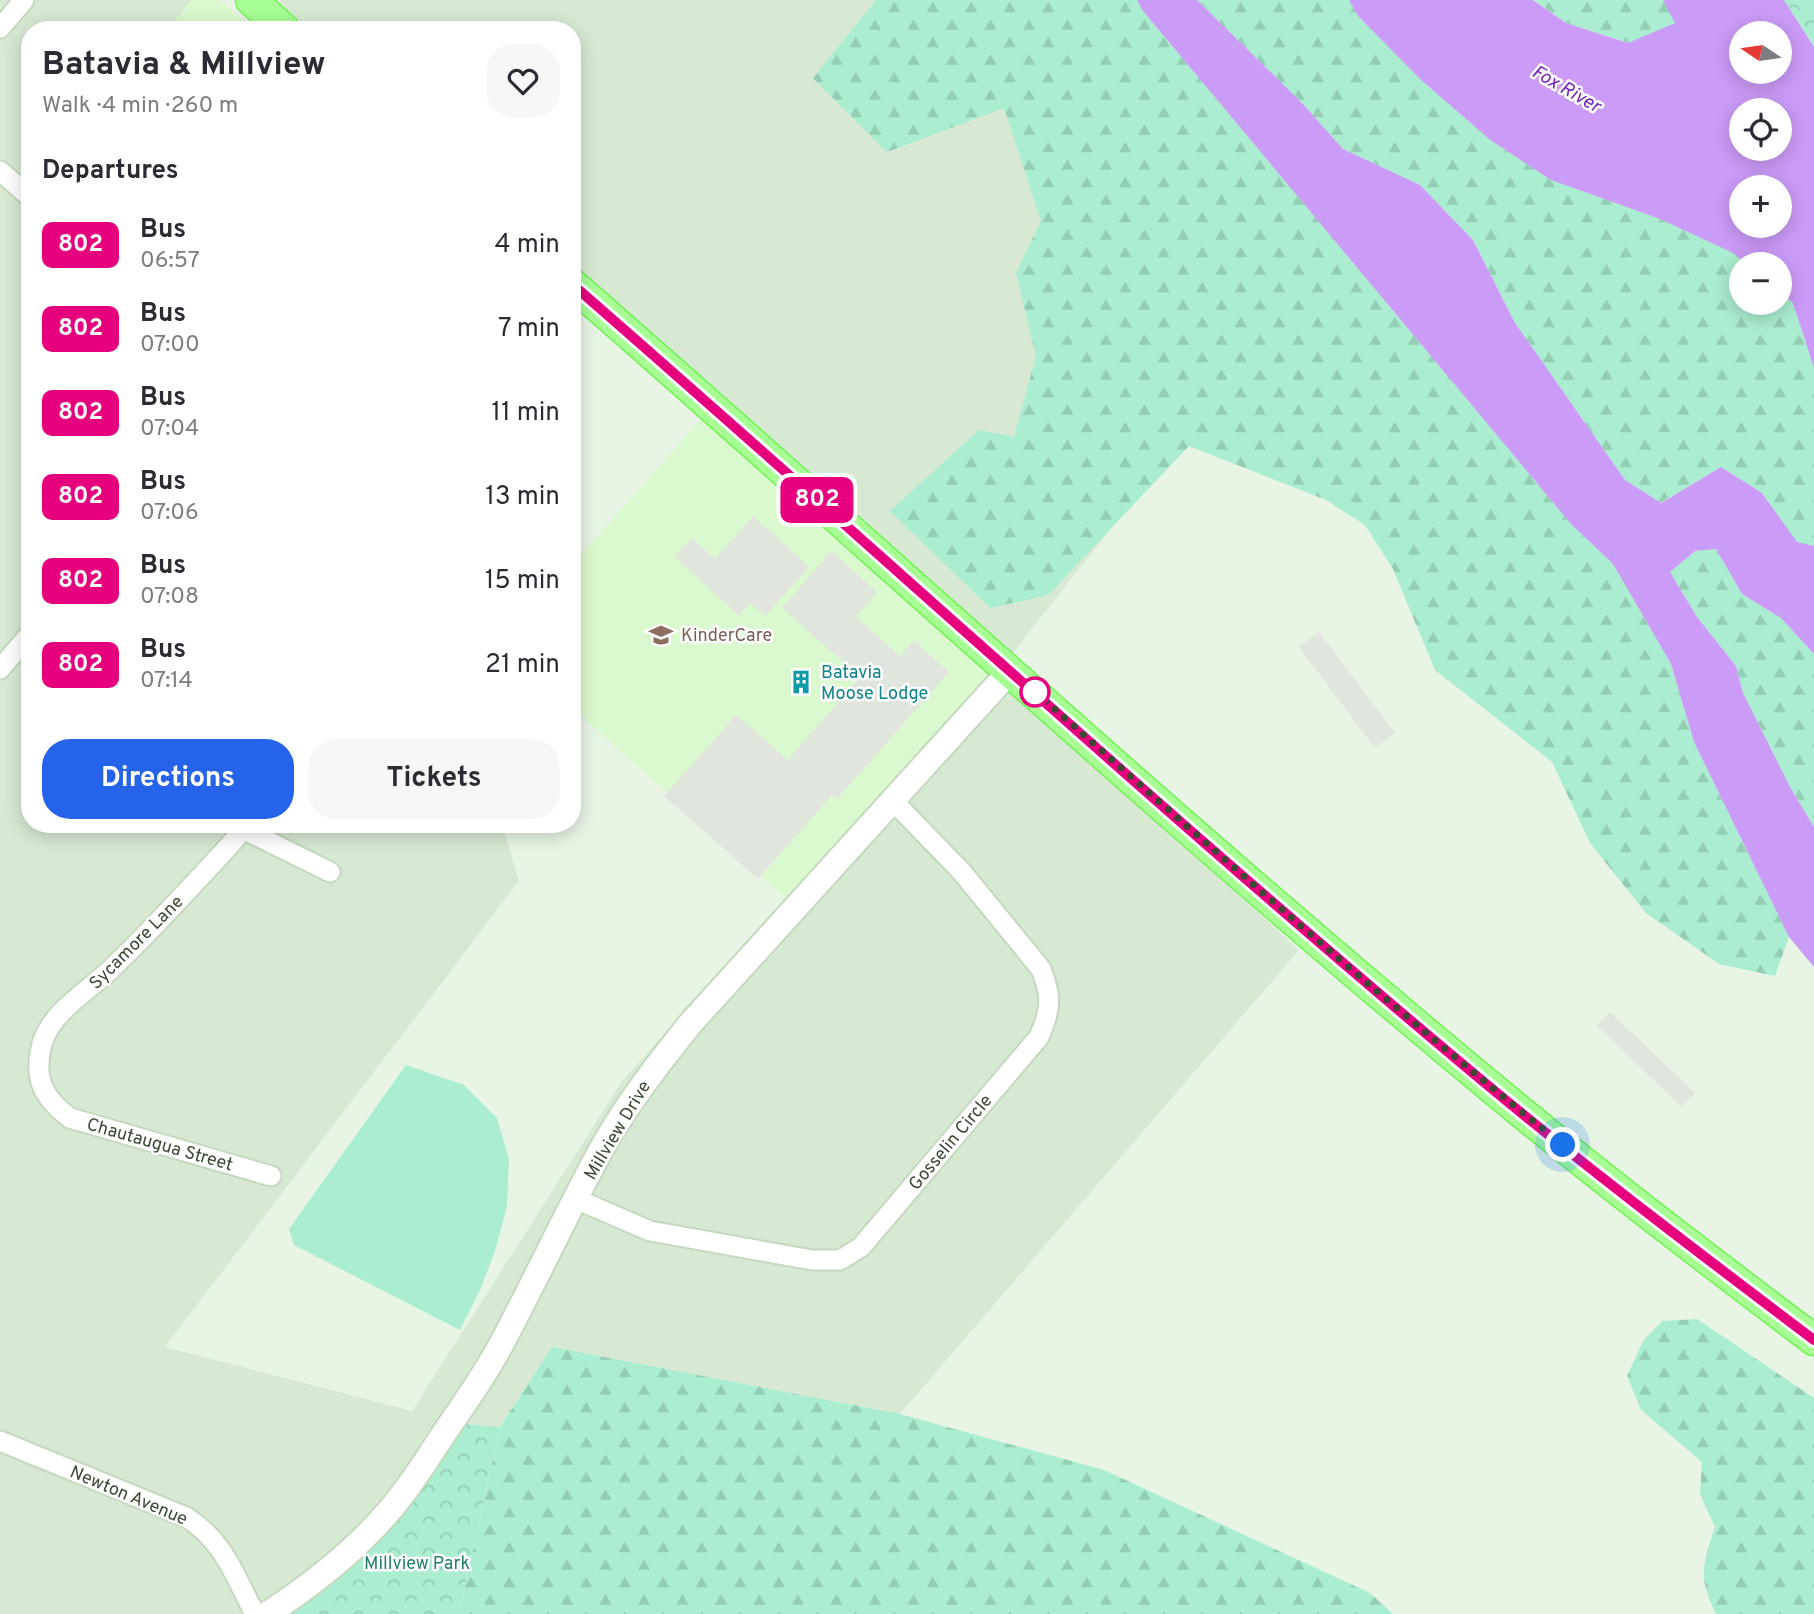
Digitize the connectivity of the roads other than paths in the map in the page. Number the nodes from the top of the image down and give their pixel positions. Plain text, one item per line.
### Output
1 (24, 0) edge
2 (251, 0) edge
3 (275, 21) edge
4 (0, 28) edge
5 (0, 171) edge
6 (21, 189) edge
7 (581, 293) edge
8 (21, 644) edge
9 (0, 669) edge
10 (1010, 671) junction
11 (892, 800) junction
12 (240, 833) edge
13 (256, 833) edge
14 (330, 872) dead end
15 (39, 1066) joint
16 (271, 1176) dead end
17 (576, 1199) junction
18 (1814, 1340) edge
19 (0, 1441) edge
20 (255, 1614) edge
21 (267, 1614) edge

1 - 4 street
2 - 3 main road
5 - 6 street
7 - 10 main road
8 - 9 street
10 - 11 street, Millview Drive
10 - 18 main road
11 - 17 street, Millview Drive
11 - 17 street, Gosselin Circle
12 - 15 street, Sycamore Lane
13 - 14 street
15 - 16 street, Chautaugua Street
17 - 21 street, Millview Drive
19 - 20 street, Newton Avenue

